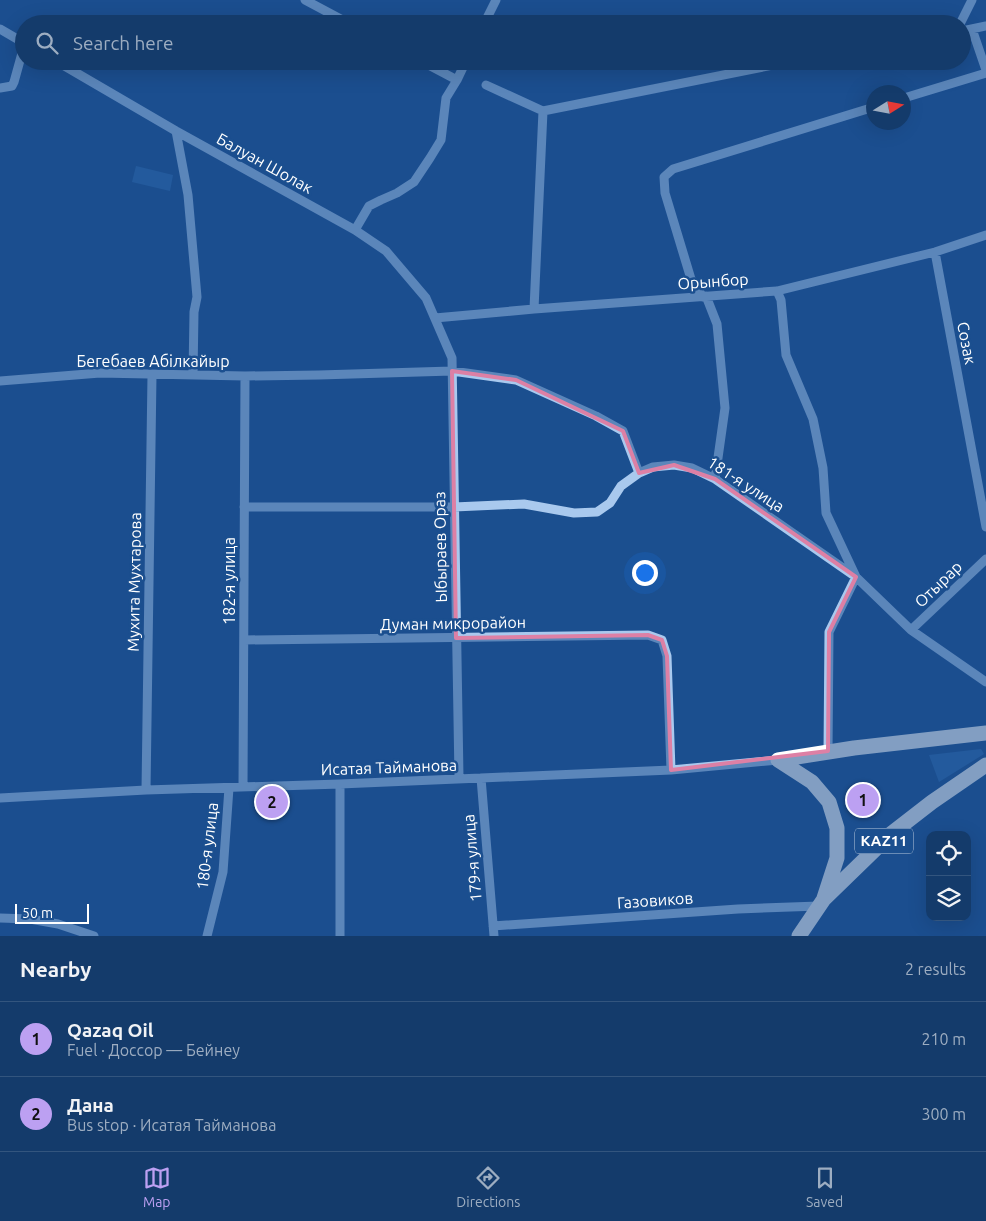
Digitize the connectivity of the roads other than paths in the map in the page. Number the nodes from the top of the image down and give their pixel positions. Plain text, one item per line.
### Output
1 (305, 0) edge
2 (496, 0) edge
3 (972, 0) edge
4 (333, 15) edge
5 (488, 15) edge
6 (964, 15) edge
7 (986, 26) edge
8 (0, 29) edge
9 (971, 29) edge
10 (15, 39) edge
11 (971, 39) edge
12 (17, 70) edge
13 (71, 70) edge
14 (438, 70) edge
15 (462, 70) edge
16 (748, 70) edge
17 (986, 71) edge
18 (457, 80) junction
19 (486, 85) dead end
20 (0, 88) edge
21 (911, 96) edge
22 (866, 109) edge
23 (543, 111) junction
24 (176, 131) junction
25 (355, 230) junction
26 (986, 236) edge
27 (935, 252) junction
28 (777, 292) junction
29 (704, 297) junction
30 (534, 309) junction
31 (435, 318) junction
32 (452, 371) junction
33 (152, 375) junction
34 (193, 376) junction
35 (246, 376) junction
36 (0, 381) edge
37 (640, 473) junction
38 (715, 479) junction
39 (244, 507) junction
40 (454, 507) junction
41 (986, 527) edge
42 (986, 559) edge
43 (856, 577) junction
44 (911, 630) junction
45 (456, 638) junction
46 (244, 640) junction
47 (986, 682) edge
48 (986, 733) edge
49 (828, 751) junction
50 (778, 760) junction
51 (986, 765) edge
52 (671, 770) junction
53 (459, 778) junction
54 (481, 778) junction
55 (340, 784) junction
56 (243, 787) junction
57 (229, 788) junction
58 (146, 790) junction
59 (0, 798) edge
60 (821, 902) junction
61 (0, 918) edge
62 (493, 926) junction
63 (94, 936) edge
64 (207, 936) edge
65 (340, 936) edge
66 (494, 936) edge
67 (799, 936) edge

1 - 4 street
2 - 5 street
3 - 6 street
7 - 9 street
8 - 10 street
11 - 17 street
12 - 20 street
13 - 24 street, Балуан Шолак
14 - 18 street
15 - 18 street
16 - 23 street
17 - 21 street
18 - 25 street
19 - 23 street
22 - 29 street
23 - 30 street
24 - 25 street, Балуан Шолак
24 - 34 street
25 - 31 street, Балуан Шолак
26 - 27 street, Орынбор
27 - 28 street, Орынбор
27 - 41 street, Созак
28 - 29 street, Орынбор
28 - 43 street
29 - 30 street, Орынбор
29 - 38 street
30 - 31 street, Орынбор
31 - 32 street, Ыбыраев Ораз
32 - 35 street
32 - 37 street
32 - 40 street, Ыбыраев Ораз
33 - 34 street, Бегебаев Абілкайыр
33 - 36 street, Бегебаев Абілкайыр
33 - 58 street, Мухита Мухтарова
34 - 35 street, Бегебаев Абілкайыр
35 - 39 street, 182-я улица
37 - 38 street, 181-я улица
37 - 40 street, 181-я улица
38 - 43 street, 181-я улица
39 - 40 street
39 - 46 street, 182-я улица
40 - 45 street, Ыбыраев Ораз
42 - 44 street, Отырар
43 - 44 street, 181-я улица
43 - 49 street
44 - 47 street, 181-я улица
45 - 46 street, Думан микрорайон
45 - 52 street, Думан микрорайон
45 - 53 street, Ыбыраев Ораз
46 - 56 street, 182-я улица
48 - 49 highway
49 - 50 highway
50 - 52 street, Исатая Тайманова
50 - 60 highway
51 - 60 highway, KAZ11
52 - 54 street, Исатая Тайманова
53 - 54 street, Исатая Тайманова
53 - 55 street, Исатая Тайманова
54 - 62 street, 179-я улица
55 - 56 street, Исатая Тайманова
55 - 65 street
56 - 57 street, Исатая Тайманова
57 - 58 street, Исатая Тайманова
57 - 64 street, 180-я улица
58 - 59 street, Исатая Тайманова
60 - 62 street, Газовиков
60 - 67 highway, KAZ11
61 - 63 street
62 - 66 street, 179-я улица

